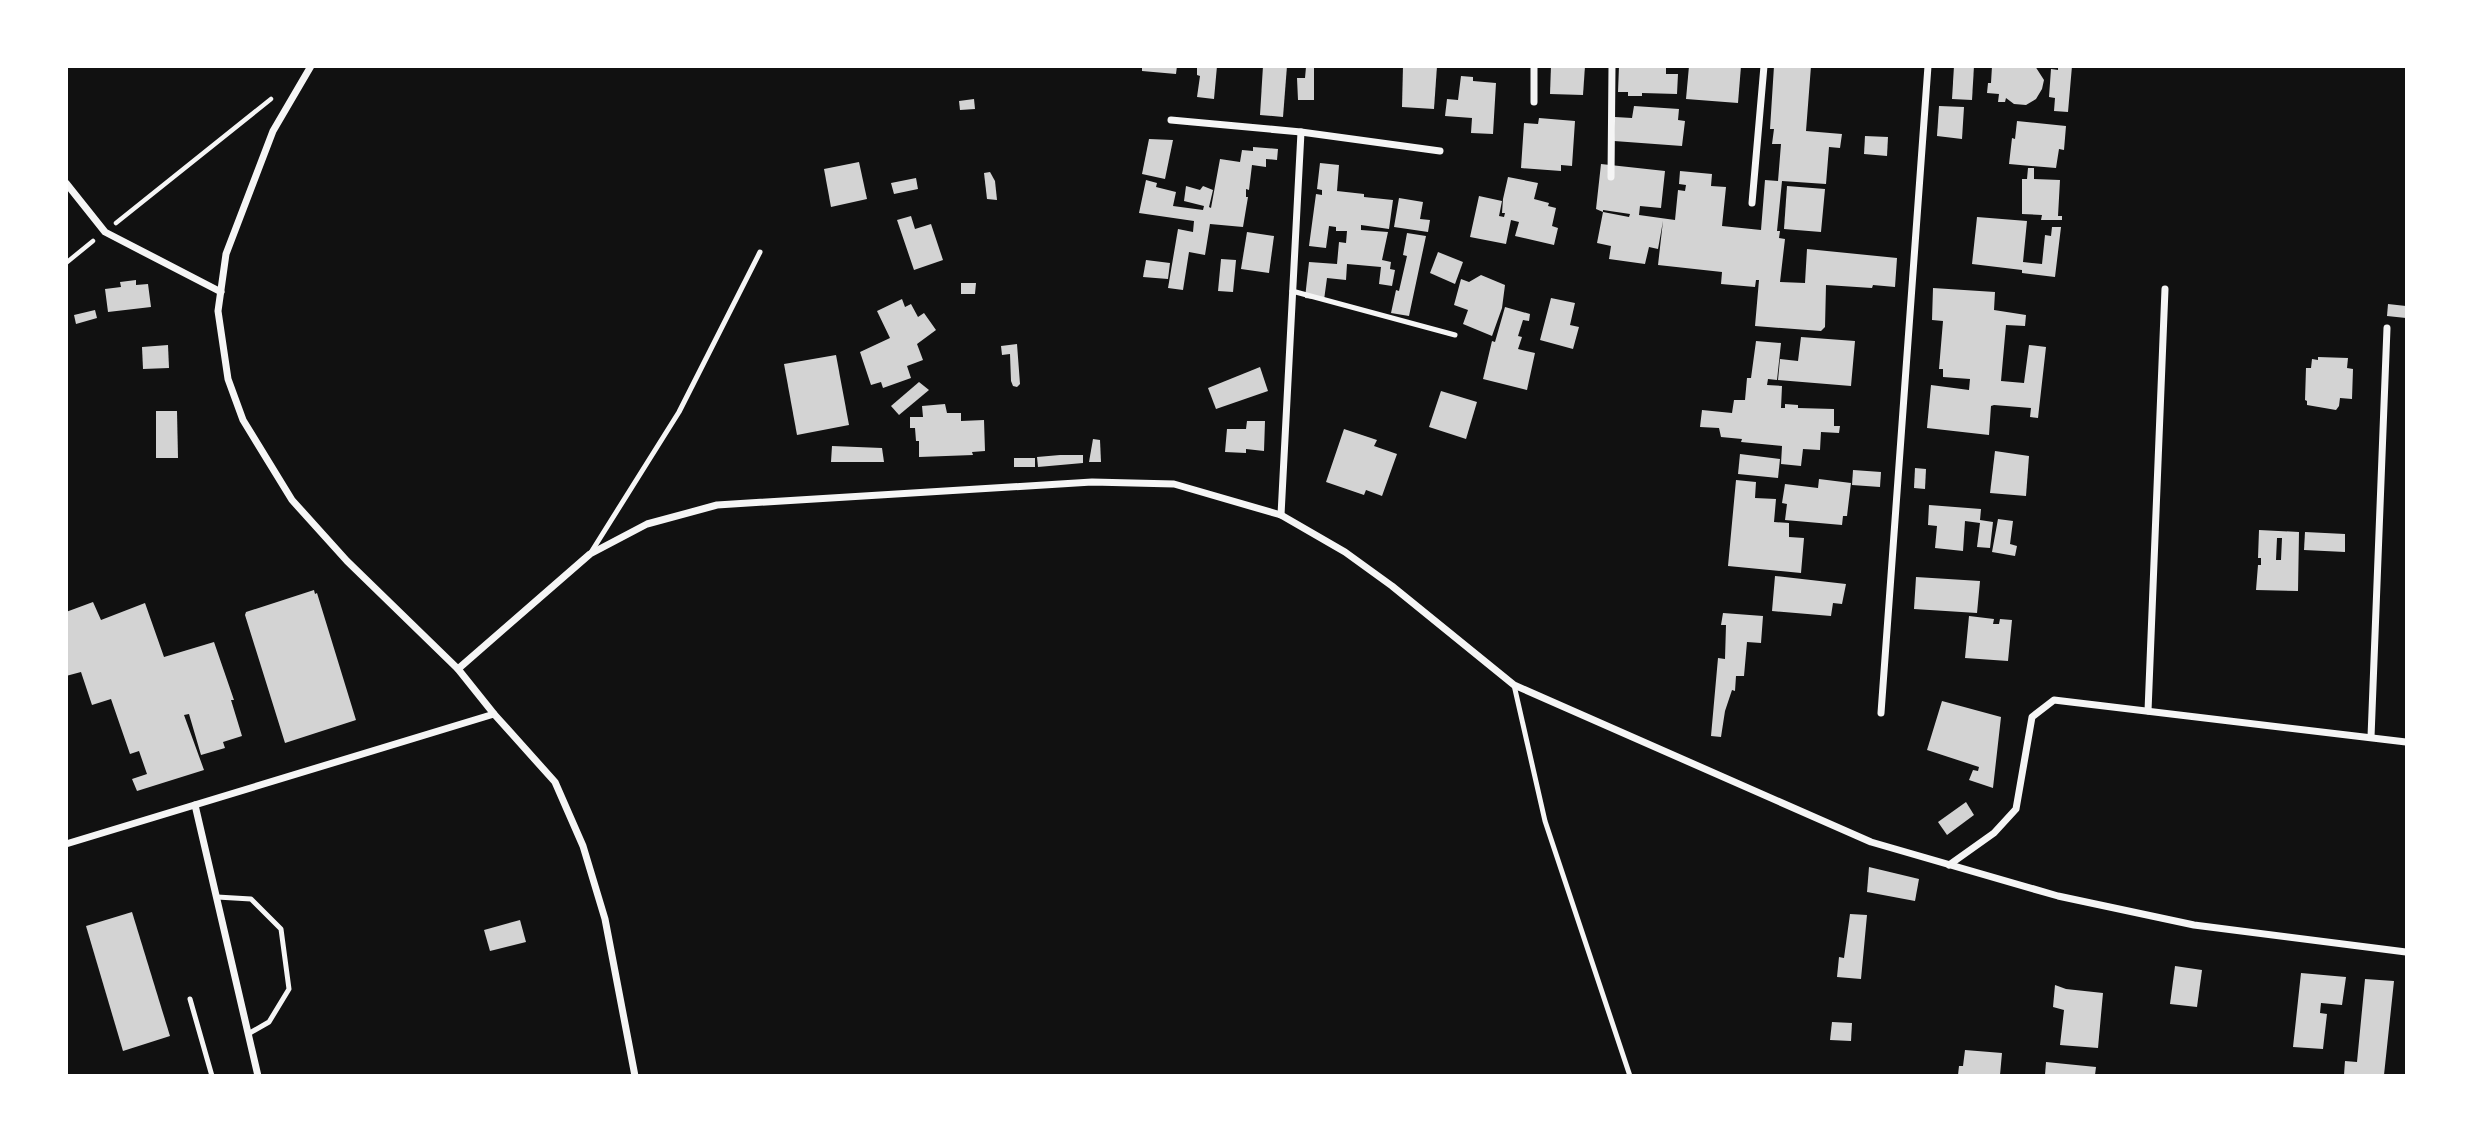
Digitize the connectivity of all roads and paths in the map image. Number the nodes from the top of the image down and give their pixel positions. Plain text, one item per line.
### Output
1 (311, 66) edge
2 (1534, 66) edge
3 (1612, 66) edge
4 (1764, 66) edge
5 (1928, 66) edge
6 (271, 99) dead end
7 (1534, 102) dead end
8 (1171, 120) dead end
9 (1301, 132) junction
10 (1440, 151) dead end
11 (1611, 177) dead end
12 (66, 183) edge
13 (1752, 203) dead end
14 (105, 232) junction
15 (760, 252) dead end
16 (66, 263) edge
17 (2165, 289) dead end
18 (1292, 291) junction
19 (221, 292) junction
20 (2387, 328) dead end
21 (1455, 335) dead end
22 (1280, 515) junction
23 (590, 554) junction
24 (458, 669) junction
25 (1514, 685) junction
26 (2148, 711) junction
27 (1881, 713) dead end
28 (494, 714) junction
29 (2371, 737) junction
30 (2406, 741) edge
31 (195, 805) junction
32 (66, 844) edge
33 (1949, 865) junction
34 (217, 897) junction
35 (2406, 952) edge
36 (190, 999) dead end
37 (248, 1034) junction
38 (212, 1076) edge
39 (258, 1076) edge
40 (635, 1076) edge
41 (1630, 1076) edge

1 - 19 street
2 - 7 street
3 - 11 street
4 - 13 street
5 - 27 street
6 - 14 path
8 - 9 street
9 - 10 street
9 - 18 street
12 - 14 street
14 - 16 path
14 - 19 street
15 - 23 lane
17 - 26 street
18 - 21 lane
18 - 22 street
19 - 24 street
20 - 29 street
22 - 23 street
22 - 25 street
23 - 24 street
24 - 28 street
25 - 33 street
25 - 41 lane
26 - 29 street
26 - 33 street
28 - 31 street
28 - 40 street
29 - 30 street
31 - 32 street
31 - 34 street
33 - 35 street
34 - 37 street
34 - 37 lane
36 - 38 lane
37 - 39 street

